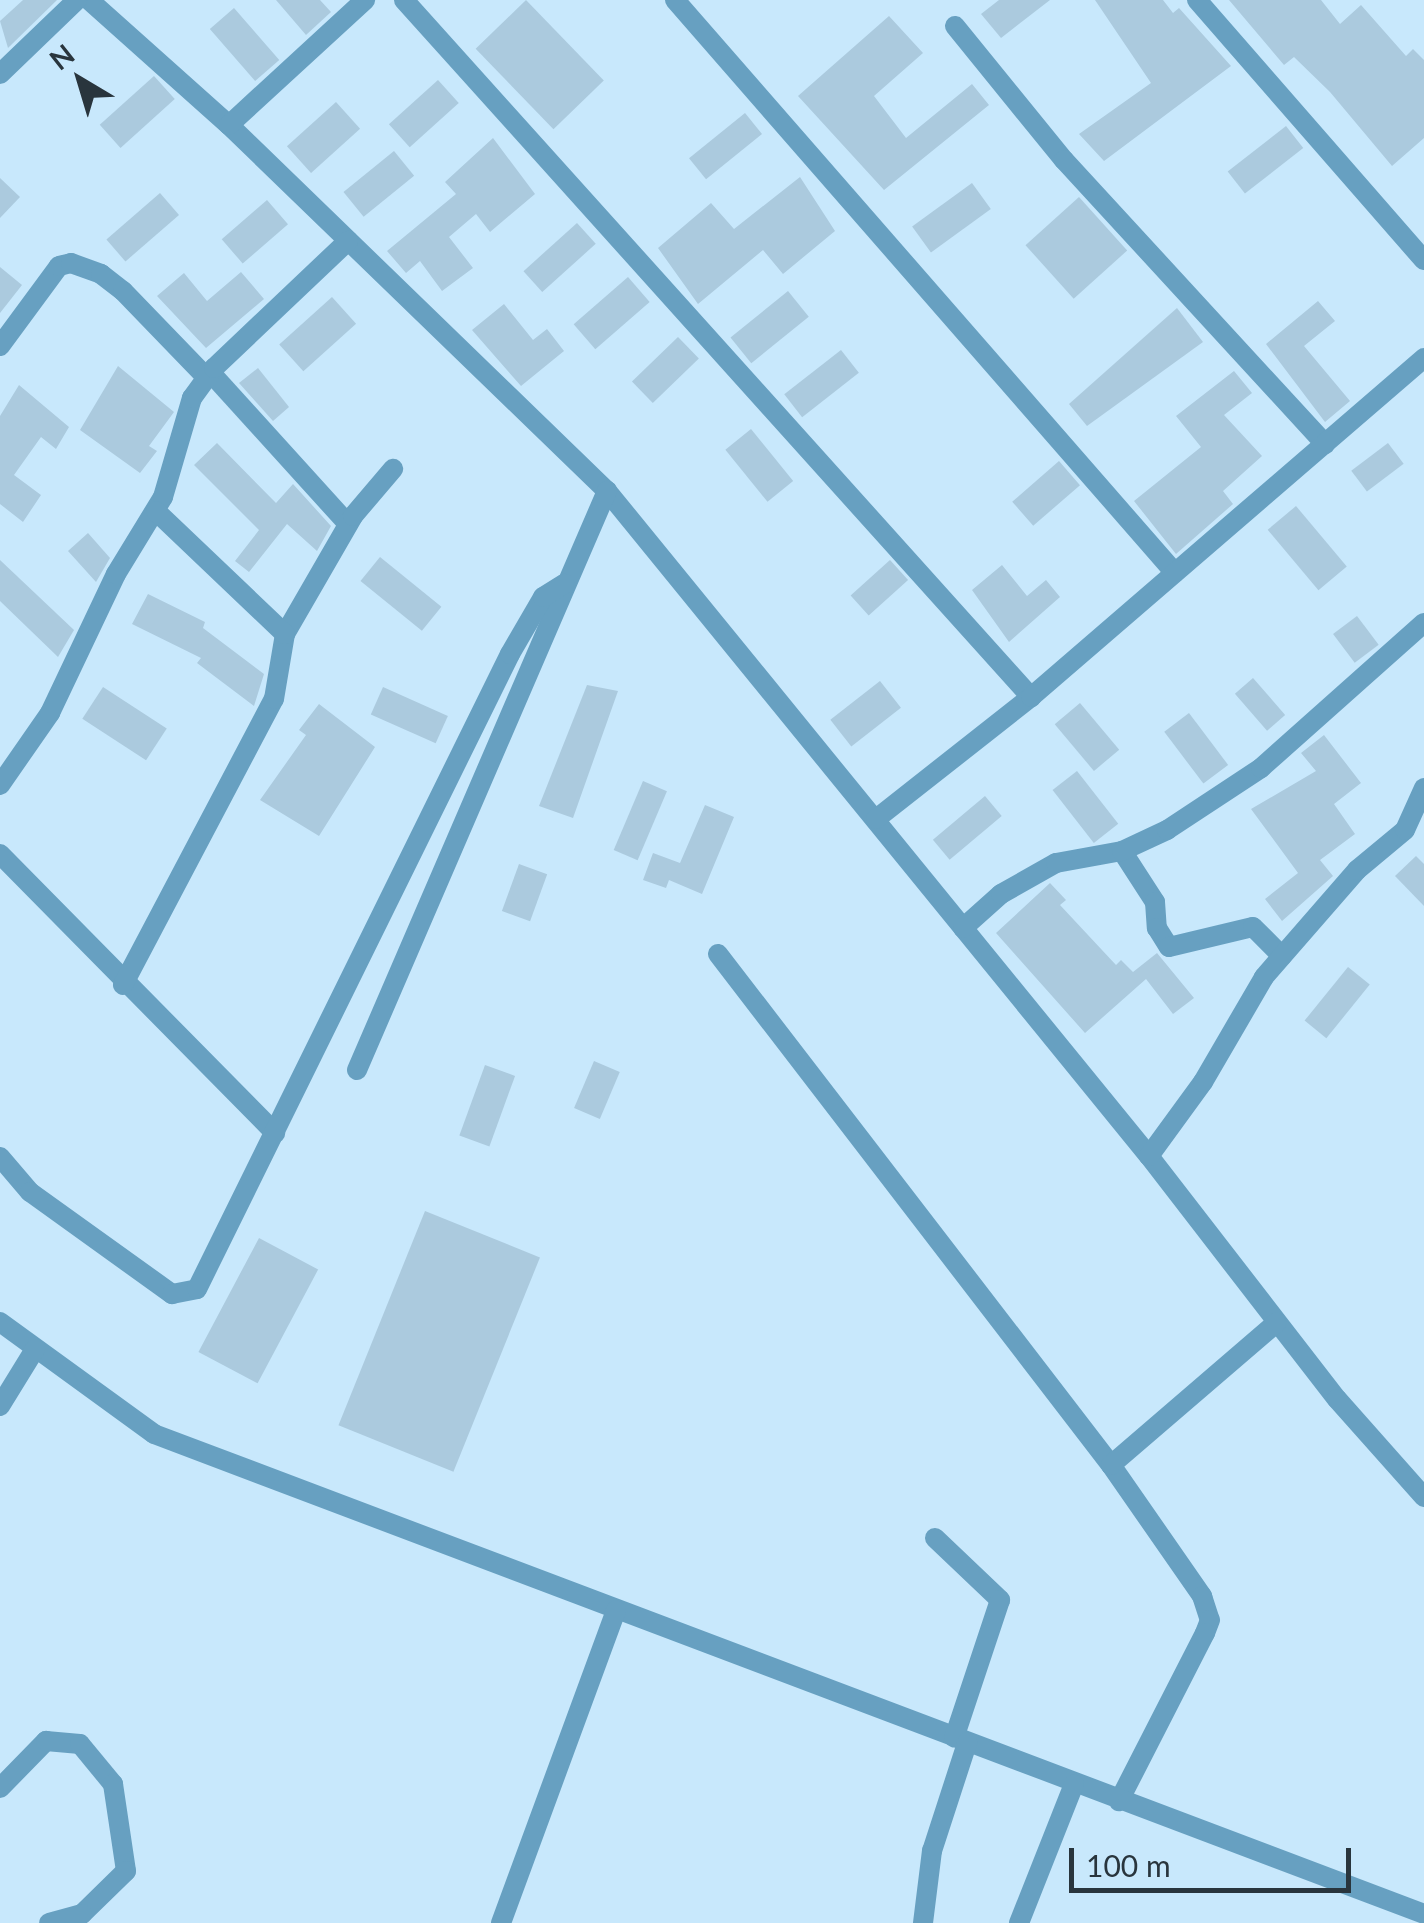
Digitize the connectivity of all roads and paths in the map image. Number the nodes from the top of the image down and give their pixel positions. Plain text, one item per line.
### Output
1 (76, 0) edge
2 (89, 0) edge
3 (365, 0) edge
4 (404, 0) edge
5 (675, 0) edge
6 (1198, 0) edge
7 (955, 26) dead end
8 (0, 74) edge
9 (229, 125) junction
10 (348, 242) junction
11 (1424, 260) edge
12 (0, 346) edge
13 (1424, 358) edge
14 (209, 376) junction
15 (1325, 444) junction
16 (392, 469) dead end
17 (607, 491) junction
18 (156, 511) junction
19 (348, 524) junction
20 (1175, 574) junction
21 (564, 584) junction
22 (1424, 623) edge
23 (285, 634) junction
24 (1031, 697) junction
25 (0, 784) edge
26 (1424, 788) edge
27 (876, 819) junction
28 (1122, 851) junction
29 (0, 854) edge
30 (963, 928) junction
31 (718, 954) dead end
32 (1282, 956) junction
33 (123, 984) junction
34 (357, 1070) dead end
35 (275, 1133) junction
36 (1149, 1156) junction
37 (0, 1157) edge
38 (0, 1322) edge
39 (1276, 1323) junction
40 (35, 1349) junction
41 (0, 1406) edge
42 (1111, 1465) junction
43 (1424, 1498) edge
44 (935, 1538) dead end
45 (616, 1610) junction
46 (960, 1741) junction
47 (1074, 1784) junction
48 (0, 1788) edge
49 (1119, 1801) junction
50 (1424, 1914) edge
51 (49, 1923) edge
52 (500, 1923) edge
53 (923, 1923) edge
54 (1019, 1923) edge

1 - 8 street
2 - 9 street
3 - 9 street
4 - 24 street
5 - 20 street
6 - 11 street
7 - 15 street
9 - 10 street
10 - 14 street
10 - 17 street
12 - 14 street
13 - 15 street
14 - 18 street
14 - 19 street
15 - 20 street
16 - 19 street
17 - 21 street
17 - 27 street
18 - 23 street
18 - 25 street
19 - 23 street
20 - 24 street
21 - 34 street
21 - 35 street
22 - 28 street
23 - 33 street
24 - 27 street
26 - 32 street
27 - 30 street
28 - 30 street
28 - 32 street
29 - 33 street
30 - 36 street
31 - 42 street
32 - 36 street
33 - 35 street
35 - 37 street
36 - 39 street
38 - 40 street
39 - 42 street
39 - 43 street
40 - 41 street
40 - 45 street
42 - 49 street
44 - 46 street
45 - 46 street
45 - 52 street
46 - 47 street
46 - 53 street
47 - 49 street
47 - 54 street
48 - 51 street
49 - 50 street

